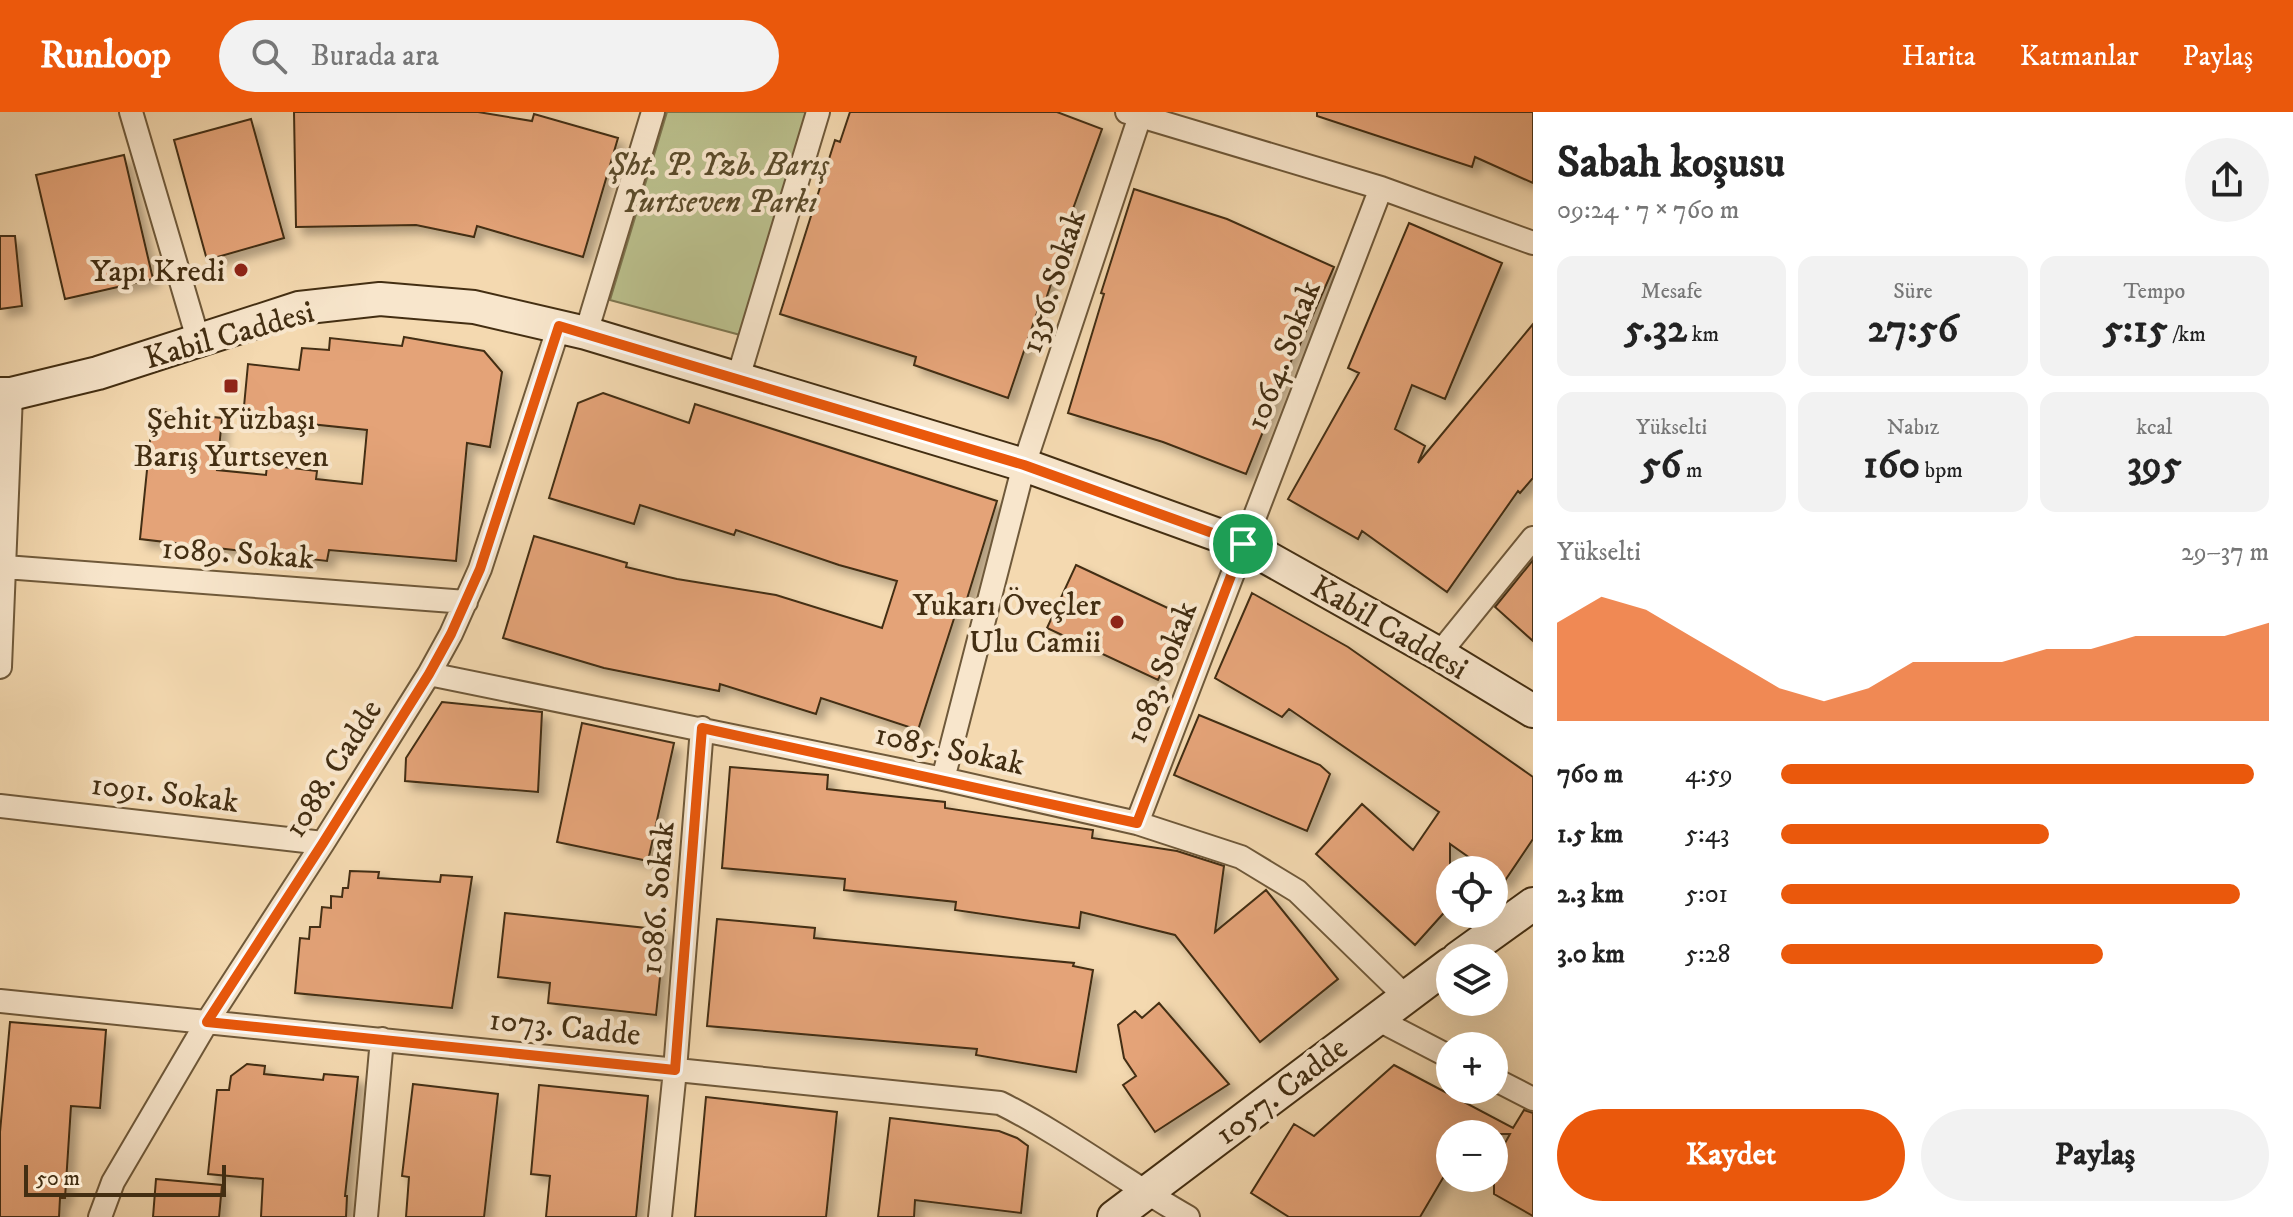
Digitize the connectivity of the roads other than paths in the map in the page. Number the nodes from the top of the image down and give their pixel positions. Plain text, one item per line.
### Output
1 (131, 112) edge
2 (653, 112) edge
3 (818, 112) edge
4 (1133, 114) edge
5 (1381, 188) junction
6 (1533, 243) edge
7 (573, 329) junction
8 (198, 339) junction
9 (738, 378) junction
10 (6, 394) edge
11 (1024, 465) junction
12 (1533, 538) edge
13 (1243, 544) junction
14 (5, 567) junction
15 (466, 602) junction
16 (1439, 654) junction
17 (0, 667) edge
18 (429, 674) junction
19 (1533, 711) edge
20 (702, 728) junction
21 (943, 779) junction
22 (0, 806) edge
23 (1137, 823) junction
24 (323, 843) junction
25 (1533, 904) edge
26 (1477, 944) edge
27 (1436, 974) edge
28 (1405, 996) junction
29 (0, 1001) edge
30 (1375, 1018) junction
31 (207, 1022) junction
32 (382, 1039) junction
33 (1436, 1050) edge
34 (675, 1070) junction
35 (1508, 1086) edge
36 (1533, 1099) edge
37 (1146, 1193) junction
38 (100, 1217) edge
39 (366, 1217) edge
40 (660, 1217) edge
41 (1114, 1217) edge
42 (1188, 1217) edge

1 - 8 street
2 - 7 street, 1088. Cadde
3 - 9 street
4 - 5 street
4 - 11 street, 1356. Sokak
5 - 6 street
5 - 13 street, 1064. Sokak
7 - 8 main road, Kabil Caddesi
7 - 9 main road, Kabil Caddesi
7 - 15 street, 1088. Cadde
8 - 10 main road, Kabil Caddesi
9 - 11 main road, Kabil Caddesi
10 - 14 street
11 - 13 main road, Kabil Caddesi
11 - 21 street, 1356. Sokak
12 - 16 street
13 - 16 main road, Kabil Caddesi
13 - 23 street, 1083. Sokak
14 - 15 street, 1089. Sokak
14 - 17 street
15 - 18 street, 1088. Cadde
16 - 19 main road, Kabil Caddesi
18 - 20 street, 1085. Sokak
18 - 24 street, 1088. Cadde
20 - 21 street, 1085. Sokak
20 - 34 street, 1086. Sokak
21 - 23 street, 1085. Sokak
22 - 24 street, 1091. Sokak
23 - 28 street, 1085. Sokak
24 - 31 street, 1088. Cadde
25 - 26 main road
27 - 28 main road, 1057. Cadde
28 - 30 main road, 1057. Cadde
29 - 31 street, 1073. Cadde
30 - 33 street
30 - 37 main road, 1057. Cadde
31 - 32 street, 1073. Cadde
31 - 38 street, 1088. Cadde
32 - 34 street, 1073. Cadde
32 - 39 street
34 - 37 street, 1073. Cadde
34 - 40 street, 1086. Sokak
35 - 36 street
37 - 41 main road, 1057. Cadde
37 - 42 street, 1073. Cadde

